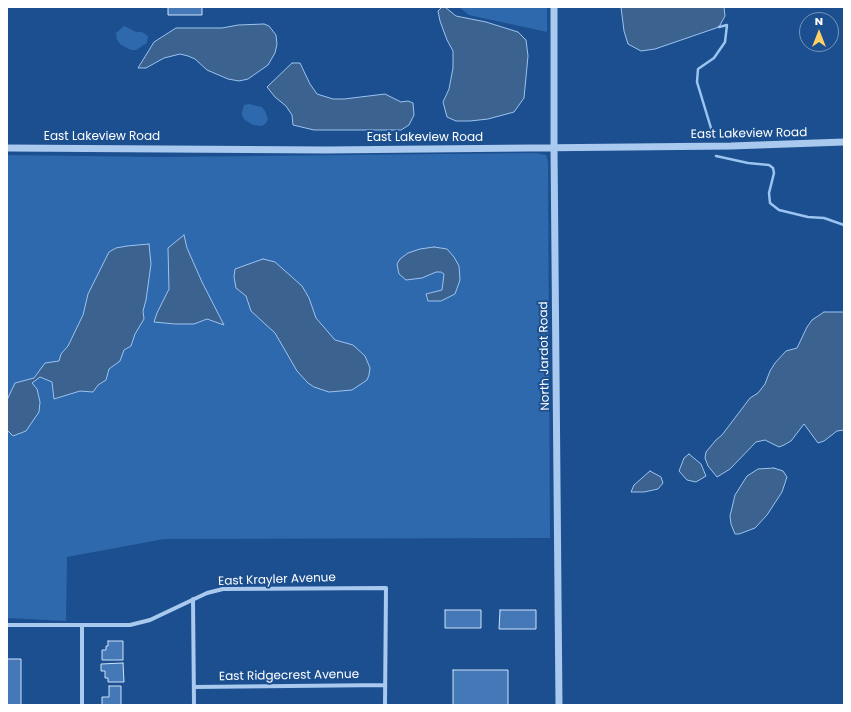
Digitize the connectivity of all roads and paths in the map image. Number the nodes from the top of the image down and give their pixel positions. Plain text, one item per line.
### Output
1 (554, 7) edge
2 (844, 142) edge
3 (7, 148) edge
4 (554, 148) junction
5 (193, 599) junction
6 (7, 624) edge
7 (82, 625) junction
8 (385, 685) junction
9 (194, 687) junction
10 (82, 705) edge
11 (194, 705) edge
12 (386, 705) edge
13 (559, 705) edge

1 - 4 street, North Jardot Road
2 - 4 street, East Lakeview Road
3 - 4 street, East Lakeview Road
4 - 13 street, North Jardot Road
5 - 7 street, East Krayler Avenue
5 - 8 street, East Krayler Avenue
5 - 9 street
6 - 7 street, East Krayler Avenue
7 - 10 street
8 - 9 street, East Ridgecrest Avenue
8 - 12 street
9 - 11 street

